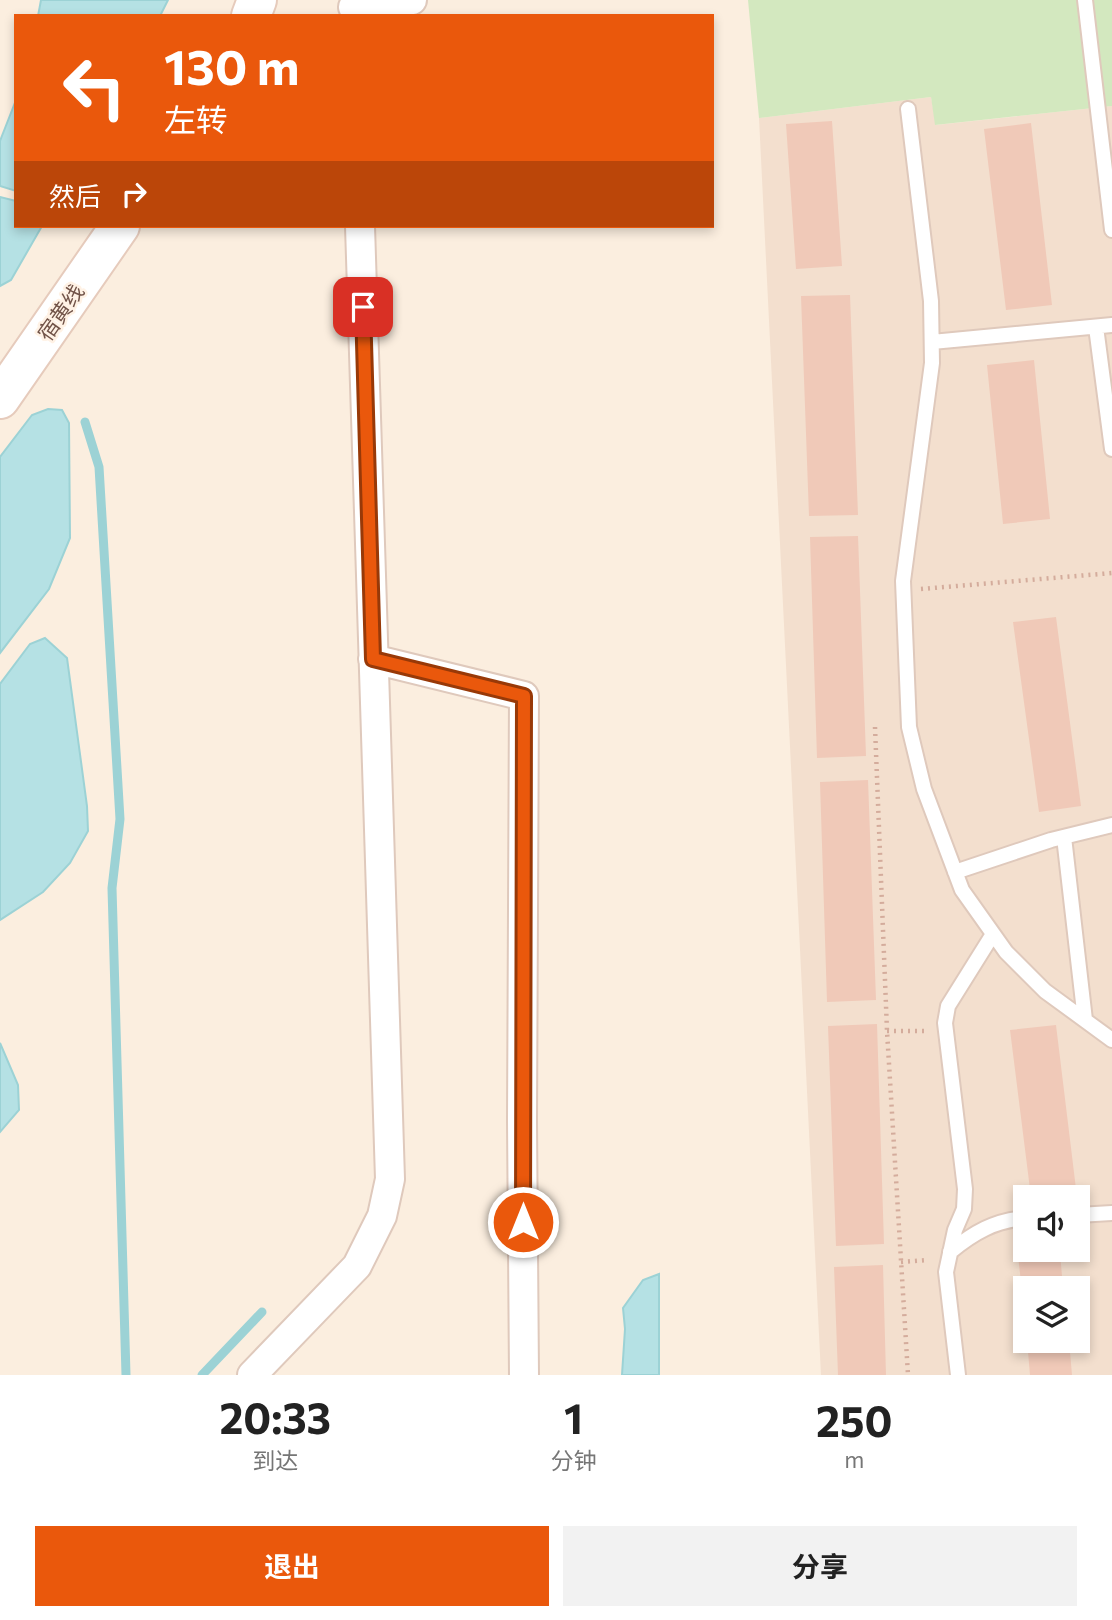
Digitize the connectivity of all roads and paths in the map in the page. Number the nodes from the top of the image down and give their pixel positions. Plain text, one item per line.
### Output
1 (412, 0) edge
2 (1085, 0) edge
3 (353, 7) edge
4 (908, 109) dead end
5 (119, 228) edge
6 (360, 228) edge
7 (1112, 230) edge
8 (1112, 325) edge
9 (1096, 327) junction
10 (932, 342) junction
11 (0, 399) edge
12 (1112, 449) edge
13 (1112, 573) edge
14 (903, 591) junction
15 (373, 659) junction
16 (875, 727) dead end
17 (1112, 825) edge
18 (1065, 837) junction
19 (955, 872) junction
20 (993, 934) junction
21 (1085, 1020) junction
22 (887, 1031) junction
23 (947, 1031) junction
24 (1112, 1040) edge
25 (1112, 1213) edge
26 (1090, 1214) edge
27 (1013, 1221) edge
28 (950, 1252) junction
29 (252, 1375) edge
30 (524, 1375) edge
31 (908, 1375) edge
32 (958, 1375) edge

1 - 3 street
2 - 7 lane
4 - 10 lane
5 - 11 main road, 宿黄线
6 - 15 street
8 - 9 lane
9 - 10 lane
9 - 12 lane
10 - 14 lane
13 - 14 path
14 - 19 lane
15 - 29 street
15 - 30 street
16 - 22 path
17 - 18 lane
18 - 19 lane
18 - 21 lane
19 - 20 lane
20 - 21 lane
20 - 23 lane
21 - 24 lane
22 - 23 path
22 - 31 path
23 - 28 lane
25 - 26 lane
27 - 28 lane
28 - 32 lane

